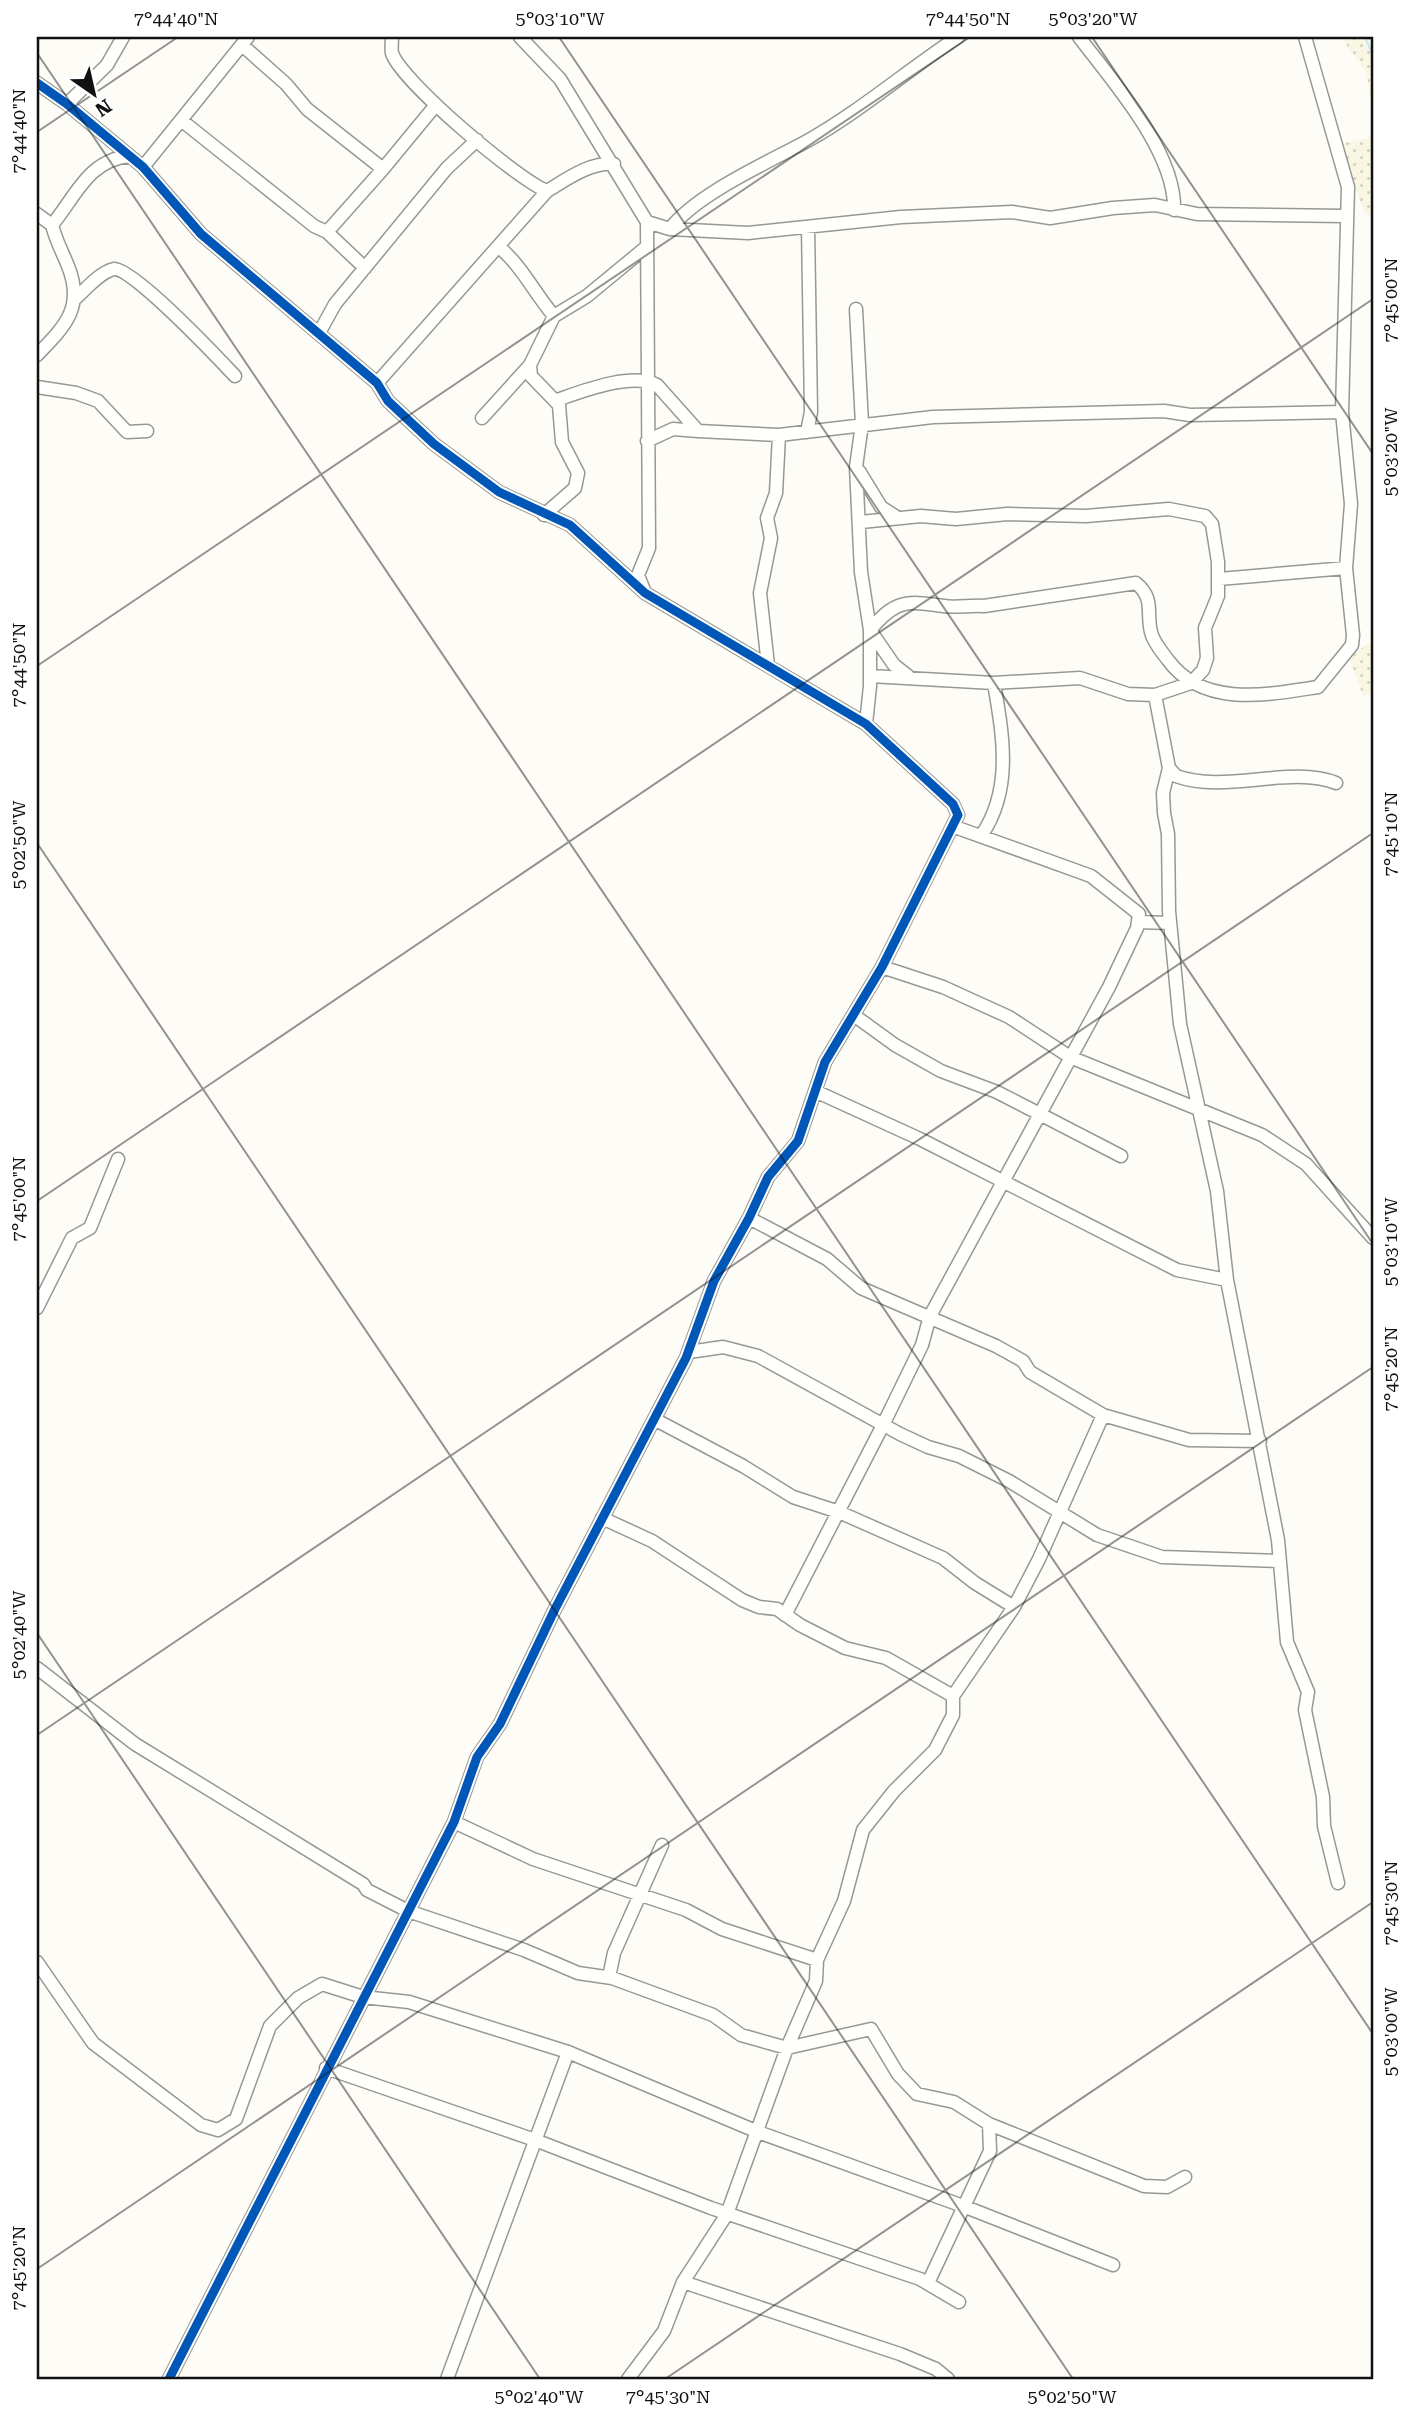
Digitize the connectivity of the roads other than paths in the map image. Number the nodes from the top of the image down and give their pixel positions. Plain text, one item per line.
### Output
1 (123, 37) edge
2 (392, 37) edge
3 (520, 37) edge
4 (958, 37) edge
5 (1079, 37) edge
6 (1306, 37) edge
7 (245, 41) edge
8 (37, 83) edge
9 (67, 104) junction
10 (435, 106) junction
11 (181, 120) junction
12 (477, 140) junction
13 (130, 156) junction
14 (614, 164) junction
15 (143, 167) junction
16 (383, 169) junction
17 (547, 191) junction
18 (1174, 210) junction
19 (37, 214) edge
20 (1346, 216) junction
21 (647, 222) junction
22 (52, 226) junction
23 (808, 227) junction
24 (670, 229) junction
25 (327, 232) junction
26 (499, 247) junction
27 (645, 248) junction
28 (365, 268) junction
29 (76, 298) junction
30 (856, 309) dead end
31 (554, 316) junction
32 (319, 333) junction
33 (37, 355) edge
34 (530, 365) junction
35 (235, 376) dead end
36 (649, 381) junction
37 (377, 383) junction
38 (37, 387) edge
39 (557, 400) junction
40 (1342, 412) junction
41 (482, 418) dead end
42 (862, 424) junction
43 (698, 430) junction
44 (147, 431) dead end
45 (807, 432) junction
46 (779, 435) junction
47 (647, 441) junction
48 (856, 467) junction
49 (544, 515) junction
50 (898, 519) junction
51 (861, 522) junction
52 (1346, 568) junction
53 (1219, 579) junction
54 (645, 593) junction
55 (870, 630) junction
56 (768, 665) junction
57 (870, 676) junction
58 (908, 676) junction
59 (994, 683) junction
60 (1191, 683) junction
61 (1155, 695) junction
62 (866, 724) junction
63 (1169, 768) junction
64 (1336, 783) dead end
65 (955, 827) junction
66 (981, 836) junction
67 (1138, 922) junction
68 (1170, 923) junction
69 (882, 967) junction
70 (855, 1016) junction
71 (1070, 1057) junction
72 (815, 1091) junction
73 (1200, 1111) junction
74 (1039, 1115) junction
75 (1121, 1156) dead end
76 (118, 1159) dead end
77 (1003, 1181) junction
78 (749, 1218) junction
79 (1373, 1238) edge
80 (1227, 1280) junction
81 (37, 1308) edge
82 (930, 1315) junction
83 (689, 1352) junction
84 (1103, 1415) junction
85 (654, 1419) junction
86 (883, 1424) junction
87 (1260, 1441) junction
88 (1060, 1510) junction
89 (839, 1513) junction
90 (602, 1518) junction
91 (1280, 1561) junction
92 (1014, 1607) junction
93 (785, 1615) junction
94 (37, 1668) edge
95 (953, 1696) junction
96 (454, 1822) junction
97 (662, 1845) dead end
98 (1339, 1883) dead end
99 (639, 1894) junction
100 (408, 1912) junction
101 (817, 1960) junction
102 (37, 1962) edge
103 (608, 1978) junction
104 (363, 1997) junction
105 (787, 2048) junction
106 (568, 2052) junction
107 (326, 2067) junction
108 (989, 2124) junction
109 (758, 2132) junction
110 (535, 2140) junction
111 (1185, 2177) dead end
112 (963, 2206) junction
113 (727, 2214) junction
114 (1113, 2265) dead end
115 (683, 2282) junction
116 (928, 2283) junction
117 (958, 2302) dead end
118 (169, 2379) edge
119 (447, 2379) edge
120 (628, 2379) edge
121 (948, 2379) edge

1 - 9 street
2 - 10 street
3 - 14 street
4 - 24 street
5 - 18 street
6 - 20 street
7 - 11 street
7 - 16 street
8 - 9 street
9 - 13 street
10 - 12 street
10 - 16 street
11 - 15 street
11 - 25 street
12 - 17 street
12 - 28 street
13 - 15 street
13 - 22 street
14 - 17 street
14 - 21 street
15 - 32 street
16 - 25 street
17 - 26 street
18 - 20 street
18 - 23 street
19 - 22 street
20 - 40 street
21 - 24 street
21 - 27 street
22 - 29 street
23 - 24 street
23 - 45 street
25 - 28 street
26 - 31 street
26 - 37 street
27 - 31 street
27 - 36 street
28 - 32 street
29 - 33 street
29 - 35 street
30 - 42 street
31 - 34 street
32 - 37 street
34 - 39 street
34 - 41 street
36 - 39 street
36 - 43 street
36 - 47 street
37 - 49 street
38 - 44 street
39 - 49 street
40 - 42 street
40 - 52 street
42 - 45 street
42 - 48 street
43 - 46 street
43 - 47 street
45 - 46 street
46 - 56 street
47 - 54 street
48 - 50 street
48 - 51 street
49 - 54 street
50 - 51 street
50 - 53 street
51 - 55 street
52 - 53 street
52 - 60 street
53 - 60 street
54 - 56 street
55 - 57 street
55 - 58 street
55 - 60 street
56 - 62 street
57 - 58 street
57 - 62 street
58 - 59 street
59 - 61 street
59 - 66 street
60 - 61 street
61 - 63 street
62 - 65 street
63 - 64 street
63 - 68 street
65 - 66 street
65 - 69 street
66 - 67 street
67 - 68 street
67 - 71 street
68 - 73 street
69 - 70 street
69 - 71 street
70 - 72 street
70 - 74 street
71 - 73 street
71 - 74 street
72 - 77 street
72 - 78 street
73 - 79 street
73 - 80 street
74 - 75 street
74 - 77 street
76 - 81 street
77 - 80 street
77 - 82 street
78 - 82 street
78 - 83 street
80 - 87 street
82 - 84 street
82 - 86 street
83 - 85 street
83 - 86 street
84 - 87 street
84 - 88 street
85 - 89 street
85 - 90 street
86 - 88 street
86 - 89 street
87 - 91 street
88 - 91 street
88 - 92 street
89 - 92 street
89 - 93 street
90 - 93 street
90 - 96 street
91 - 98 street
92 - 95 street
93 - 95 street
94 - 100 street
95 - 101 street
96 - 99 street
96 - 100 street
97 - 99 street
99 - 101 street
99 - 103 street
100 - 103 street
100 - 104 street
101 - 105 street
102 - 104 street
103 - 105 street
104 - 106 street
104 - 107 street
105 - 108 street
105 - 109 street
106 - 109 street
106 - 110 street
107 - 110 street
107 - 118 street
108 - 111 street
108 - 112 street
109 - 112 street
109 - 113 street
110 - 113 street
110 - 119 street
112 - 114 street
112 - 116 street
113 - 115 street
113 - 116 street
115 - 120 street
115 - 121 street
116 - 117 street

